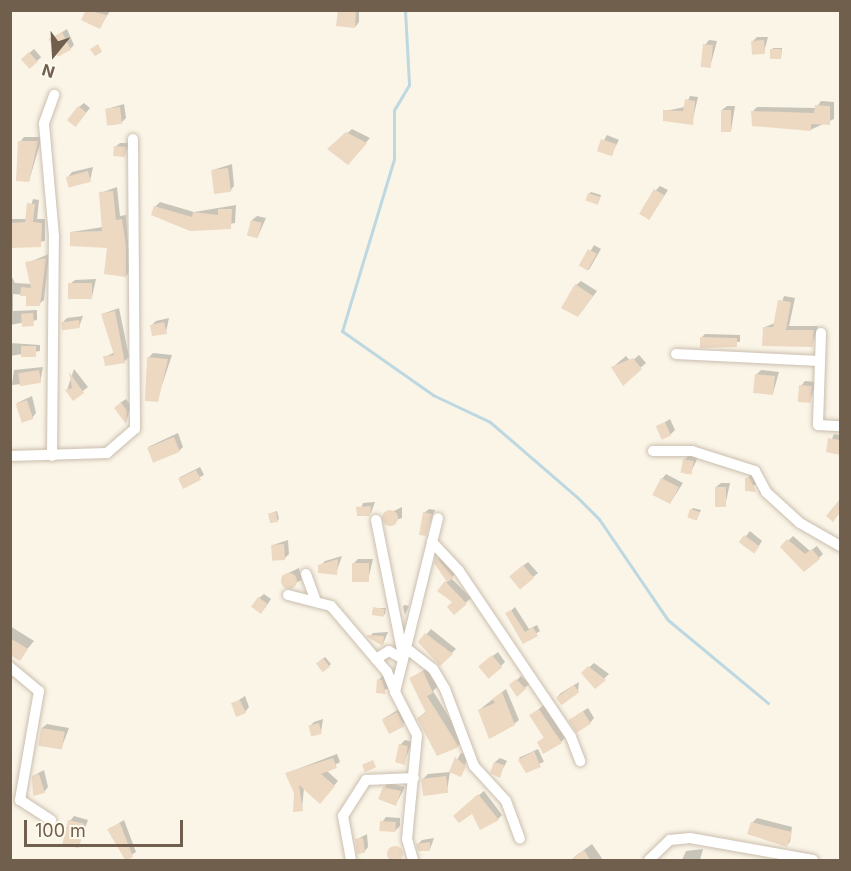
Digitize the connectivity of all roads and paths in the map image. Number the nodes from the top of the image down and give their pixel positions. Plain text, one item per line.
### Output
1 (54, 95) dead end
2 (133, 139) dead end
3 (821, 333) dead end
4 (676, 354) dead end
5 (820, 361) junction
6 (840, 426) edge
7 (653, 451) dead end
8 (10, 456) edge
9 (52, 456) junction
10 (438, 518) dead end
11 (376, 520) dead end
12 (432, 542) junction
13 (840, 546) edge
14 (306, 574) dead end
15 (288, 595) dead end
16 (316, 602) junction
17 (405, 653) junction
18 (376, 659) junction
19 (10, 666) edge
20 (395, 692) junction
21 (580, 761) dead end
22 (414, 778) junction
23 (51, 820) dead end
24 (520, 839) dead end
25 (351, 861) edge
26 (413, 861) edge
27 (649, 861) edge
28 (813, 861) edge

1 - 9 street
2 - 9 street
3 - 5 street
4 - 5 street
5 - 6 street
7 - 13 street
8 - 9 street
10 - 12 street
11 - 17 street
12 - 17 street
12 - 21 street
14 - 16 street
15 - 16 street
16 - 18 street
17 - 18 street
17 - 20 street
17 - 24 street
18 - 20 street
19 - 23 street
20 - 22 street
22 - 25 street
22 - 26 street
27 - 28 street

